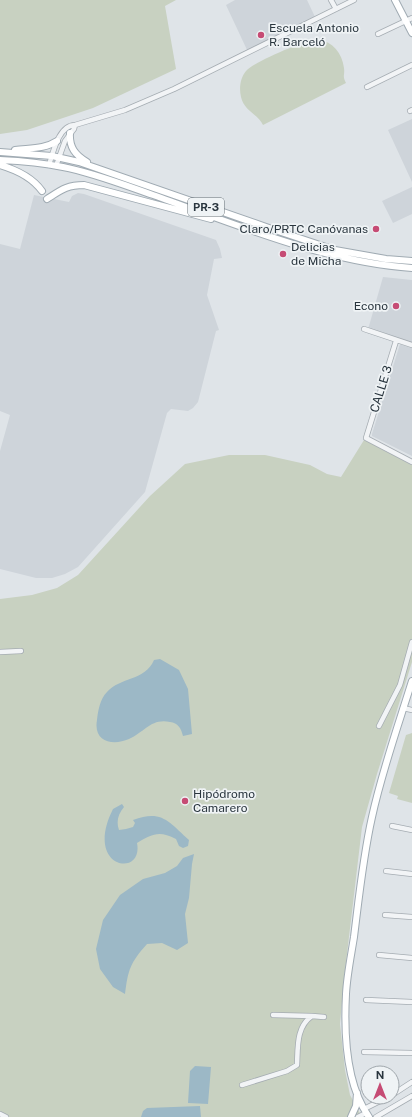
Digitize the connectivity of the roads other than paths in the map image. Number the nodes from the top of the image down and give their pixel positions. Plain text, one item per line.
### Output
1 (331, 0) edge
2 (354, 0) edge
3 (395, 0) edge
4 (336, 9) junction
5 (409, 19) edge
6 (412, 33) edge
7 (378, 34) dead end
8 (412, 65) edge
9 (367, 87) dead end
10 (75, 125) junction
11 (70, 133) junction
12 (58, 141) junction
13 (1, 152) edge
14 (52, 156) junction
15 (58, 157) junction
16 (0, 160) edge
17 (0, 165) edge
18 (52, 165) junction
19 (103, 170) junction
20 (42, 191) dead end
21 (47, 199) dead end
22 (240, 225) junction
23 (412, 262) edge
24 (394, 267) junction
25 (412, 268) edge
26 (412, 271) edge
27 (364, 329) dead end
28 (396, 341) junction
29 (412, 345) edge
30 (412, 462) edge
31 (412, 642) edge
32 (21, 651) dead end
33 (0, 652) edge
34 (412, 681) edge
35 (403, 708) junction
36 (412, 710) edge
37 (379, 726) dead end
38 (392, 826) dead end
39 (412, 830) edge
40 (386, 871) dead end
41 (412, 874) edge
42 (385, 915) dead end
43 (412, 917) edge
44 (380, 955) dead end
45 (412, 958) edge
46 (366, 1000) dead end
47 (412, 1002) edge
48 (274, 1015) dead end
49 (312, 1016) junction
50 (324, 1016) dead end
51 (364, 1052) dead end
52 (412, 1053) edge
53 (412, 1082) edge
54 (242, 1085) dead end
55 (400, 1090) edge
56 (357, 1093) junction
57 (412, 1096) edge
58 (377, 1105) edge
59 (366, 1113) edge
60 (0, 1114) edge
61 (6, 1117) edge
62 (351, 1117) edge
63 (358, 1117) edge
64 (376, 1117) edge

1 - 4 street
2 - 4 street
3 - 5 main road
4 - 10 street
5 - 6 main road
5 - 7 street
8 - 9 street
10 - 11 street
10 - 12 street
11 - 15 street
11 - 19 main road
12 - 13 main road
12 - 14 street
13 - 14 main road, PR-3
14 - 15 main road, PR-3
14 - 18 street
15 - 18 street
15 - 19 main road, PR-3
16 - 18 main road, PR-3
17 - 20 main road
18 - 22 main road, PR-3
19 - 23 main road, PR-3
21 - 22 main road
22 - 24 main road, PR-3
24 - 25 main road, PR-3
24 - 26 main road
27 - 28 street
28 - 29 street
28 - 30 street, CALLE 3
31 - 37 street
32 - 33 street
34 - 35 main road
35 - 36 street
35 - 56 main road
38 - 39 street
40 - 41 street
42 - 43 street
44 - 45 street
46 - 47 street
48 - 49 street
49 - 50 street
49 - 54 street
51 - 52 street
53 - 55 street
56 - 59 main road
56 - 62 main road
57 - 64 street
58 - 59 street
59 - 63 street
60 - 61 street

